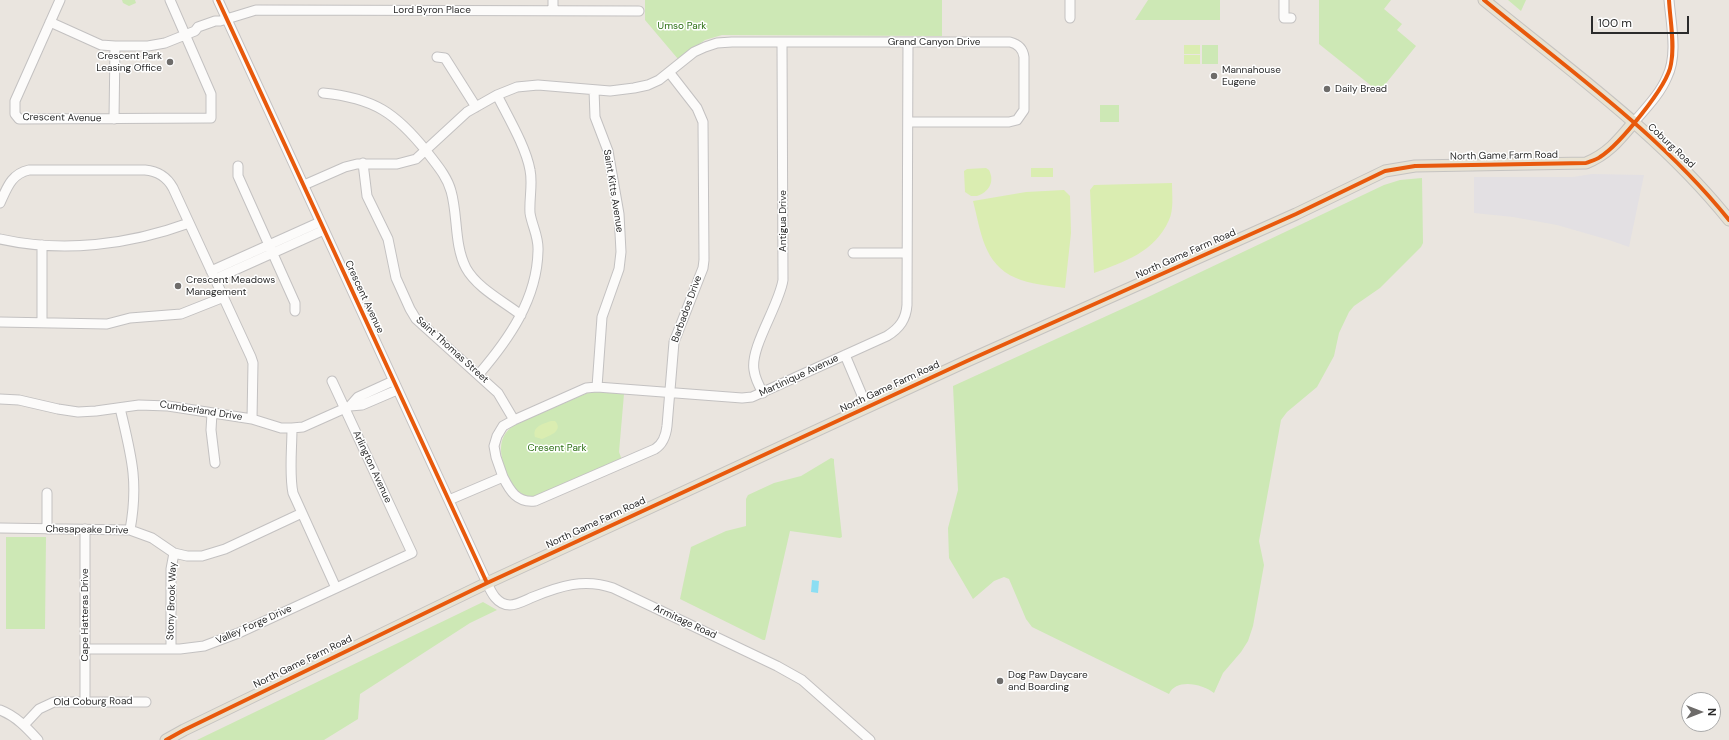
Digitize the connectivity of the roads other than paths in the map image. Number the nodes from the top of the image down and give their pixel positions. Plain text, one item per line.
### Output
1 (60, 0) edge
2 (170, 0) edge
3 (218, 0) edge
4 (553, 0) edge
5 (1070, 0) edge
6 (1284, 0) edge
7 (1484, 0) edge
8 (1669, 0) edge
9 (364, 5) edge
10 (441, 5) edge
11 (553, 10) junction
12 (639, 11) dead end
13 (1070, 18) dead end
14 (1291, 18) dead end
15 (223, 20) junction
16 (50, 22) junction
17 (185, 36) junction
18 (782, 42) junction
19 (908, 42) junction
20 (115, 46) junction
21 (437, 57) dead end
22 (669, 72) junction
23 (594, 90) junction
24 (323, 93) dead end
25 (497, 95) junction
26 (476, 107) junction
27 (114, 119) junction
28 (908, 122) junction
29 (1634, 122) junction
30 (426, 152) junction
31 (363, 163) junction
32 (238, 166) dead end
33 (304, 185) junction
34 (0, 203) edge
35 (1729, 220) edge
36 (189, 223) junction
37 (322, 226) junction
38 (0, 239) edge
39 (42, 246) junction
40 (270, 249) junction
41 (853, 253) dead end
42 (907, 253) junction
43 (213, 275) junction
44 (224, 297) junction
45 (295, 311) dead end
46 (521, 315) junction
47 (0, 322) edge
48 (42, 322) junction
49 (845, 355) junction
50 (479, 374) junction
51 (393, 380) junction
52 (332, 381) dead end
53 (597, 387) junction
54 (397, 390) junction
55 (670, 392) junction
56 (763, 393) junction
57 (0, 400) edge
58 (348, 407) junction
59 (867, 407) junction
60 (120, 408) junction
61 (212, 413) junction
62 (252, 419) junction
63 (514, 420) junction
64 (292, 428) junction
65 (215, 463) dead end
66 (503, 477) junction
67 (47, 493) dead end
68 (449, 500) junction
69 (302, 513) junction
70 (0, 528) edge
71 (47, 529) junction
72 (85, 529) junction
73 (130, 530) junction
74 (174, 553) junction
75 (412, 553) joint
76 (487, 583) junction
77 (336, 588) junction
78 (85, 649) junction
79 (171, 649) junction
80 (85, 701) junction
81 (146, 702) dead end
82 (0, 710) edge
83 (24, 725) junction
84 (38, 740) edge
85 (166, 740) edge
86 (870, 740) edge

1 - 16 street, Crescent Avenue
2 - 17 street, Crescent Avenue
3 - 15 street, Crescent Avenue
4 - 11 street
5 - 13 street
6 - 14 street
7 - 29 main road, Coburg Road
8 - 29 street
9 - 10 street, Lord Byron Place
9 - 15 street, Lord Byron Place
10 - 11 street, Lord Byron Place
11 - 12 street, Lord Byron Place
15 - 17 street
15 - 33 street, Crescent Avenue
16 - 20 street
16 - 27 street, Crescent Avenue
17 - 20 street
17 - 27 street, Crescent Avenue
18 - 19 street, Grand Canyon Drive
18 - 22 street, Grand Canyon Drive
18 - 56 street, Antigua Drive
19 - 28 street, Martinique Avenue
19 - 28 street, Grand Canyon Drive
20 - 27 street, Crescent Avenue
21 - 26 street
22 - 23 street, Grand Canyon Drive
22 - 55 street, Barbados Drive
23 - 25 street, Grand Canyon Drive
23 - 53 street, Saint Kitts Avenue
24 - 30 street
25 - 26 street, Grand Canyon Drive
25 - 46 street
26 - 30 street, Grand Canyon Drive
28 - 42 street, Martinique Avenue
29 - 35 main road, Coburg Road
29 - 59 main road, North Game Farm Road
30 - 31 street, Grand Canyon Drive
30 - 46 street
31 - 33 street, Grand Canyon Drive
31 - 50 street, Saint Thomas Street
32 - 40 street
33 - 37 street, Crescent Avenue
34 - 36 street
36 - 39 street
36 - 43 street
37 - 40 street
37 - 51 street, Crescent Avenue
38 - 39 street
39 - 48 street
40 - 43 street
40 - 45 street
41 - 42 street
42 - 49 street, Martinique Avenue
43 - 44 street
44 - 48 street
44 - 62 street
46 - 50 street
47 - 48 street
49 - 56 street, Martinique Avenue
49 - 59 street
50 - 63 street, Saint Thomas Street
51 - 54 street, Crescent Avenue
51 - 58 street, Cumberland Drive
52 - 58 street, Arlington Avenue
53 - 55 street, Martinique Avenue
53 - 63 street, Martinique Avenue
54 - 58 street, Cumberland Drive
54 - 68 street, Crescent Avenue
55 - 56 street, Martinique Avenue
55 - 66 street, Barbados Drive
57 - 60 street, Cumberland Drive
58 - 64 street, Cumberland Drive
58 - 75 street, Arlington Avenue
59 - 76 main road, North Game Farm Road
60 - 61 street, Cumberland Drive
60 - 73 street
61 - 62 street, Cumberland Drive
61 - 65 street
62 - 64 street, Cumberland Drive
63 - 66 street, Martinique Avenue
64 - 69 street
66 - 68 street
67 - 71 street
68 - 76 street, Crescent Avenue
69 - 74 street, Chesapeake Drive
69 - 77 street
70 - 71 street, Chesapeake Drive
71 - 72 street, Chesapeake Drive
72 - 73 street, Chesapeake Drive
72 - 78 street, Cape Hatteras Drive
73 - 74 street, Chesapeake Drive
74 - 79 street, Stony Brook Way
75 - 77 street, Valley Forge Drive
76 - 85 main road, North Game Farm Road
76 - 86 street, Armitage Road
77 - 79 street, Valley Forge Drive
78 - 79 street, Valley Forge Drive
78 - 80 street, Cape Hatteras Drive
80 - 81 street, Old Coburg Road
80 - 83 street, Old Coburg Road
82 - 83 street
83 - 84 street

